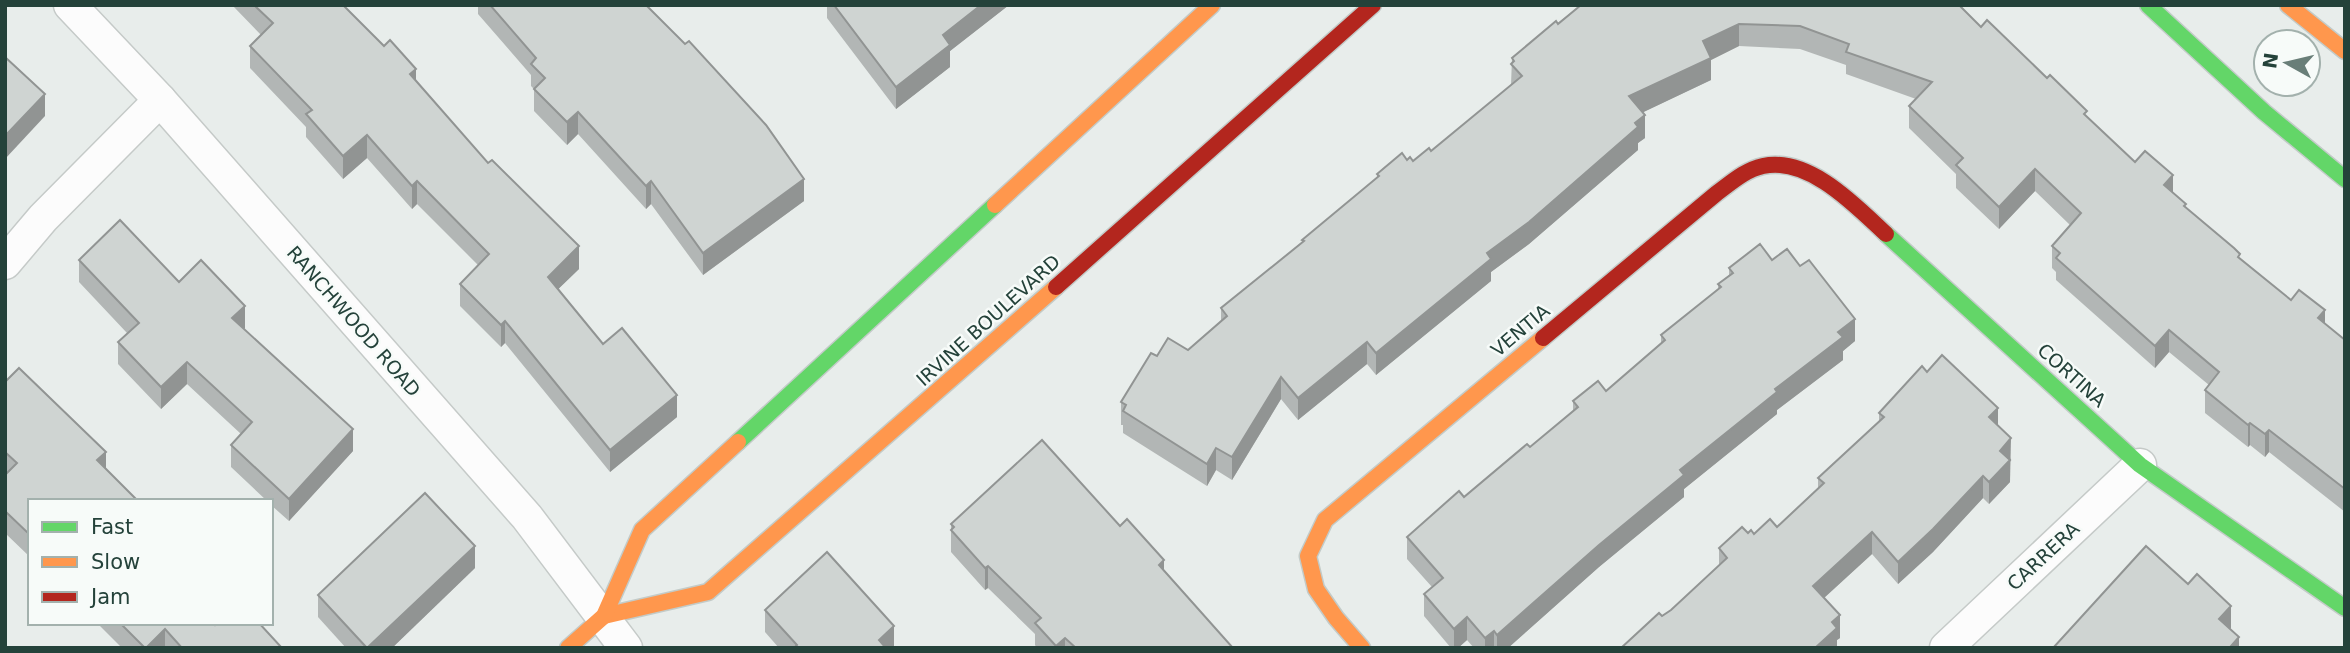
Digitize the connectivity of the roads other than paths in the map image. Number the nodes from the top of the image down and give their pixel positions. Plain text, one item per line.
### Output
1 (70, 5) edge
2 (1212, 5) edge
3 (1373, 5) edge
4 (2148, 5) edge
5 (2288, 5) edge
6 (2345, 51) edge
7 (160, 100) junction
8 (1781, 163) joint
9 (2345, 179) edge
10 (5, 263) edge
11 (2140, 465) junction
12 (2345, 608) edge
13 (604, 616) junction
14 (568, 648) edge
15 (626, 648) edge
16 (1362, 648) edge
17 (1946, 648) edge

1 - 7 street, RANCHWOOD ROAD
2 - 13 main road, IRVINE BOULEVARD
3 - 13 main road, IRVINE BOULEVARD
4 - 9 main road
5 - 6 main road
7 - 10 street
7 - 13 street, RANCHWOOD ROAD
8 - 11 main road, CORTINA
8 - 16 main road, VENTIA
11 - 12 main road, CORTINA
11 - 17 street, CARRERA
13 - 14 main road, IRVINE BOULEVARD
13 - 15 street, RANCHWOOD ROAD

